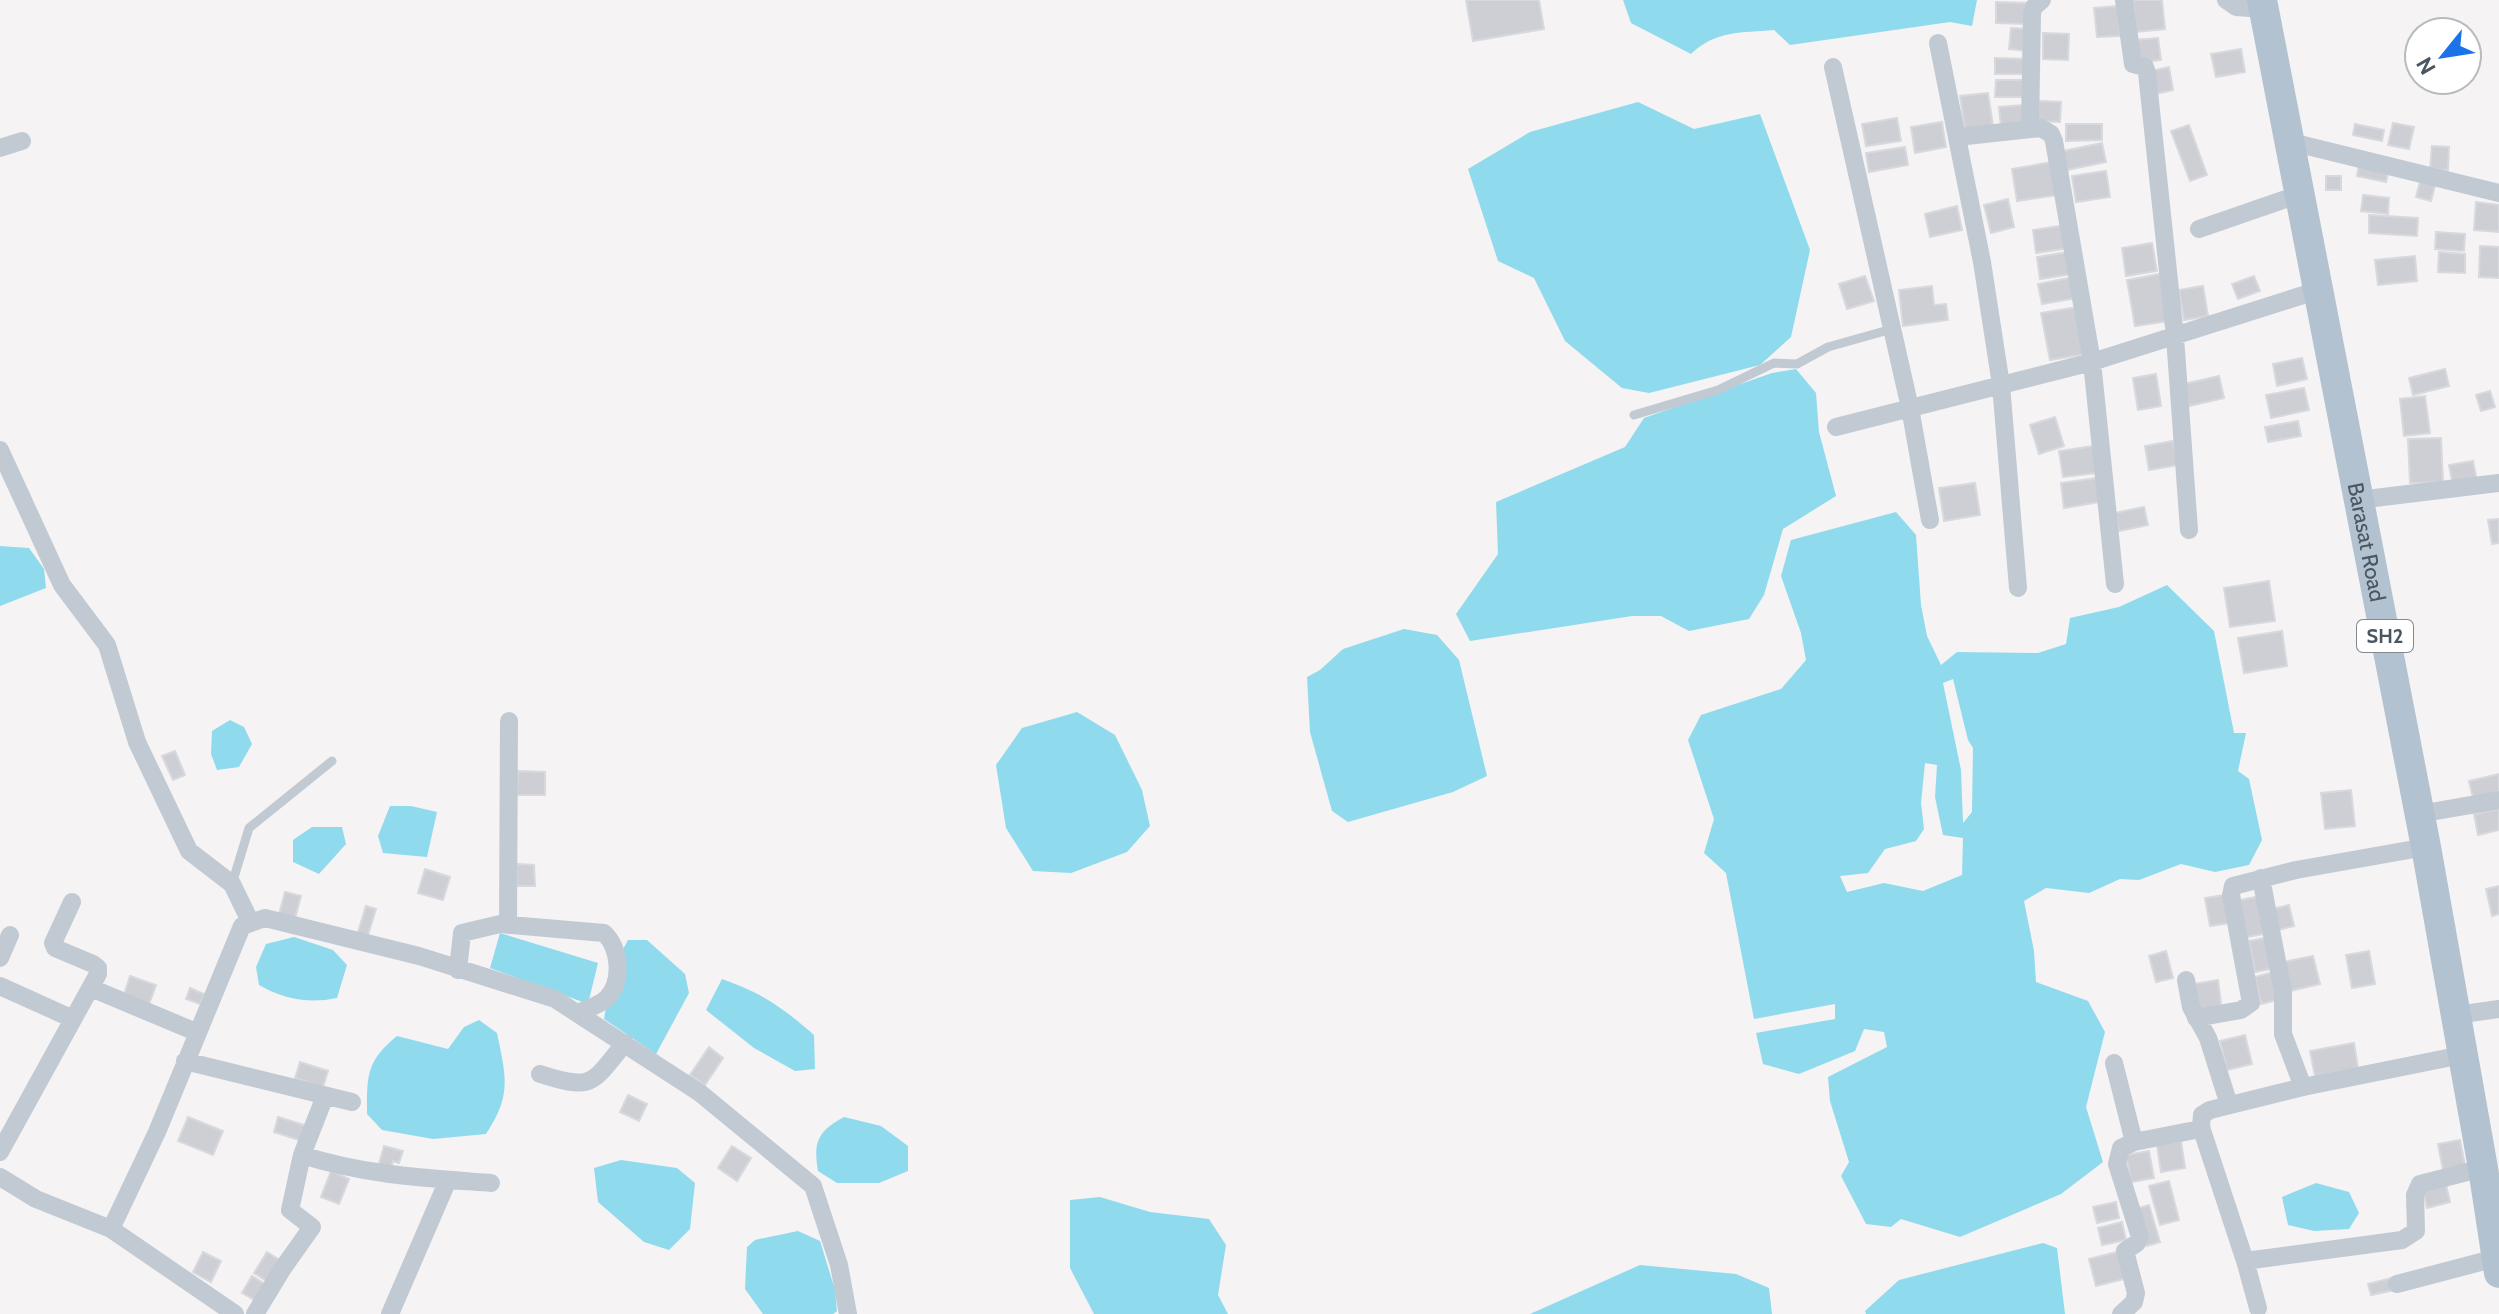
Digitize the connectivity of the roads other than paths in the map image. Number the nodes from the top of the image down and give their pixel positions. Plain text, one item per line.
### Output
1 (2042, 0) edge
2 (2124, 0) edge
3 (2226, 0) edge
4 (2263, 5) edge
5 (1938, 43) dead end
6 (1833, 67) dead end
7 (2030, 128) junction
8 (1957, 137) junction
9 (22, 141) dead end
10 (2291, 142) junction
11 (0, 148) edge
12 (2499, 193) edge
13 (2300, 194) junction
14 (2199, 229) dead end
15 (2319, 290) junction
16 (1892, 329) junction
17 (2175, 337) junction
18 (2092, 362) junction
19 (2001, 385) junction
20 (1910, 408) junction
21 (1634, 415) dead end
22 (1836, 427) dead end
23 (0, 450) edge
24 (2499, 483) edge
25 (2358, 500) junction
26 (1930, 520) dead end
27 (2189, 530) dead end
28 (2115, 584) dead end
29 (2018, 588) dead end
30 (509, 721) dead end
31 (332, 761) dead end
32 (2499, 800) edge
33 (2419, 814) junction
34 (2426, 847) junction
35 (2261, 878) junction
36 (232, 884) junction
37 (72, 902) dead end
38 (250, 921) junction
39 (508, 925) junction
40 (10, 935) dead end
41 (0, 958) edge
42 (458, 970) junction
43 (2186, 980) dead end
44 (0, 986) edge
45 (91, 988) junction
46 (2499, 1009) edge
47 (578, 1013) junction
48 (2456, 1015) junction
49 (2196, 1018) junction
50 (73, 1019) junction
51 (196, 1032) junction
52 (625, 1043) junction
53 (2462, 1055) junction
54 (185, 1061) junction
55 (2114, 1063) dead end
56 (540, 1074) dead end
57 (2303, 1087) junction
58 (325, 1096) junction
59 (352, 1102) dead end
60 (2229, 1105) junction
61 (2201, 1127) junction
62 (2134, 1142) junction
63 (0, 1152) edge
64 (302, 1155) junction
65 (2483, 1168) junction
66 (0, 1177) edge
67 (448, 1180) junction
68 (491, 1183) dead end
69 (111, 1229) junction
70 (2245, 1261) junction
71 (2497, 1266) edge
72 (2397, 1284) dead end
73 (2258, 1308) dead end
74 (235, 1314) edge
75 (255, 1314) edge
76 (390, 1314) edge
77 (848, 1314) edge
78 (2121, 1314) edge

1 - 7 street
2 - 17 street
3 - 4 street
4 - 10 main road, Barasat Road / SH2
5 - 8 street
6 - 16 street
7 - 8 street
7 - 18 street
8 - 19 street
9 - 11 street
10 - 12 street
10 - 13 main road, Barasat Road / SH2
13 - 14 street
13 - 15 main road, Barasat Road / SH2
15 - 17 street
15 - 25 main road, Barasat Road / SH2
16 - 20 street
16 - 21 lane
17 - 18 street
17 - 27 street
18 - 19 street
18 - 28 street
19 - 20 street
19 - 29 street
20 - 22 street
20 - 26 street
23 - 36 street
24 - 25 street
25 - 33 main road, Barasat Road / SH2
30 - 39 street
31 - 36 lane
32 - 33 street
33 - 34 main road, Barasat Road / SH2
34 - 35 street
34 - 48 main road, Barasat Road / SH2
35 - 49 street
35 - 57 street
36 - 38 street
37 - 45 street
38 - 42 street
38 - 51 street
39 - 42 street
39 - 47 street
40 - 41 street
42 - 47 street
43 - 49 street
44 - 50 street
45 - 50 street
45 - 51 street
46 - 48 street
47 - 52 street
48 - 53 main road, Barasat Road / SH2
49 - 60 street
50 - 63 street
51 - 54 street
52 - 56 street
52 - 77 street
53 - 57 street
53 - 65 main road, Barasat Road / SH2
54 - 58 street
54 - 69 street
55 - 62 street
57 - 60 street
58 - 59 street
58 - 64 street
60 - 61 street
61 - 62 street
61 - 70 street
62 - 78 street
64 - 67 street
64 - 75 street
65 - 70 street
65 - 71 main road, Barasat Road / SH2
66 - 69 street
67 - 68 street
67 - 76 street
69 - 74 street
70 - 73 street
71 - 72 street

